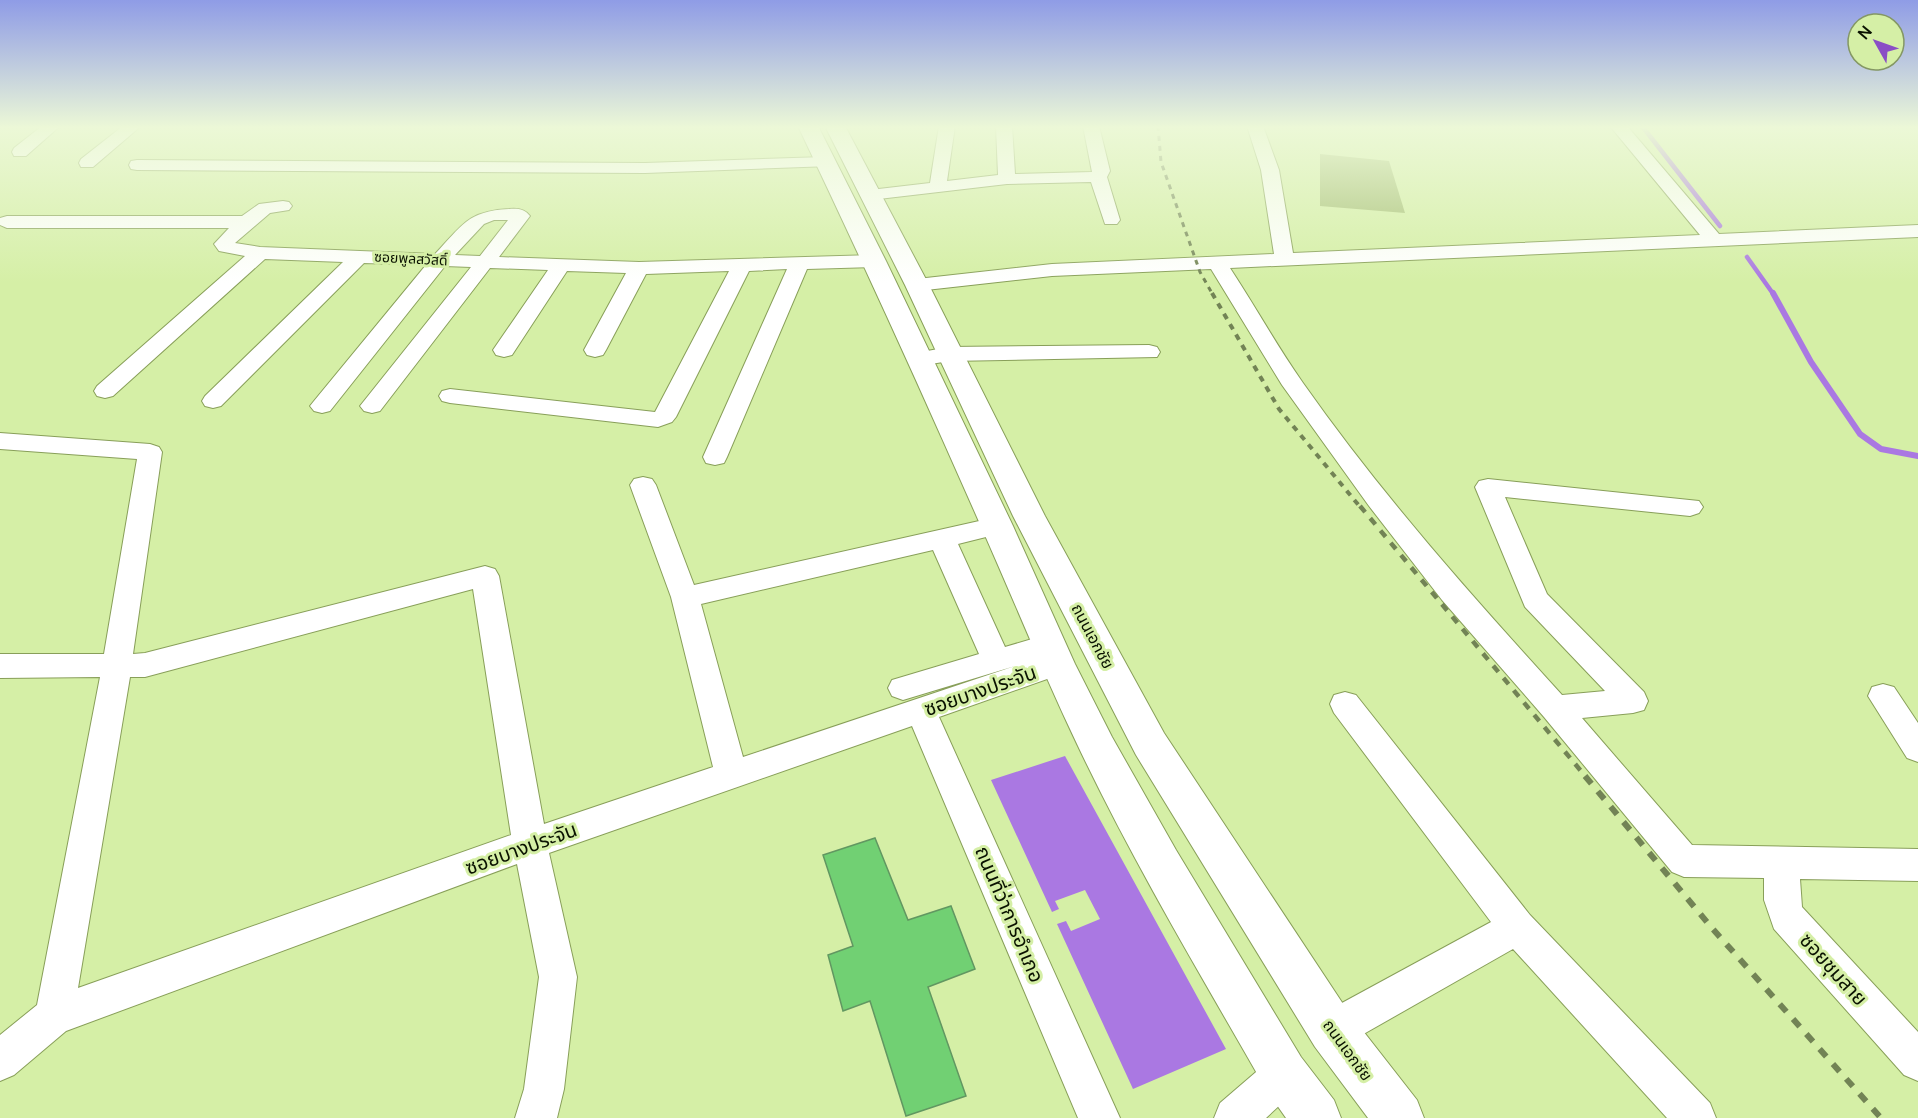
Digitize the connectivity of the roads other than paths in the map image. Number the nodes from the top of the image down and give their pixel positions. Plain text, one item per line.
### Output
1 (833, 178) edge
2 (861, 178) edge
3 (939, 178) edge
4 (1045, 178) edge
5 (1098, 178) edge
6 (1271, 178) edge
7 (1662, 178) edge
8 (1007, 179) joint
9 (938, 186) junction
10 (870, 195) junction
11 (283, 206) dead end
12 (1111, 220) dead end
13 (7, 222) dead end
14 (246, 222) junction
15 (1918, 231) edge
16 (1714, 240) junction
17 (260, 253) junction
18 (360, 256) junction
19 (441, 259) junction
20 (1284, 259) junction
21 (486, 261) junction
22 (874, 261) junction
23 (1217, 262) junction
24 (799, 264) junction
25 (561, 265) junction
26 (742, 265) junction
27 (639, 268) junction
28 (917, 285) junction
29 (504, 350) dead end
30 (595, 350) dead end
31 (1149, 352) dead end
32 (934, 357) junction
33 (105, 391) dead end
34 (450, 396) dead end
35 (213, 401) dead end
36 (322, 406) dead end
37 (372, 406) dead end
38 (0, 441) edge
39 (715, 457) dead end
40 (643, 485) dead end
41 (1690, 507) dead end
42 (997, 526) junction
43 (942, 538) junction
44 (685, 597) junction
45 (1053, 654) junction
46 (996, 660) junction
47 (117, 665) junction
48 (0, 666) edge
49 (1883, 696) dead end
50 (912, 699) junction
51 (1345, 704) dead end
52 (1555, 708) junction
53 (1918, 749) edge
54 (731, 774) junction
55 (530, 844) junction
56 (1782, 863) junction
57 (1918, 865) edge
58 (1517, 927) junction
59 (54, 1016) junction
60 (1332, 1030) junction
61 (0, 1061) edge
62 (1918, 1061) edge
63 (1284, 1074) junction
64 (536, 1118) edge
65 (1098, 1118) edge
66 (1235, 1118) edge
67 (1316, 1118) edge
68 (1399, 1118) edge
69 (1695, 1118) edge

1 - 22 main road, ถนนเอกชัย
2 - 10 main road, ถนนเอกชัย
3 - 9 street
4 - 8 street
5 - 12 street
6 - 20 street
7 - 16 street
8 - 9 street
9 - 10 street
10 - 28 main road, ถนนเอกชัย
11 - 14 street
13 - 14 street
14 - 17 street, ซอยพูลสวัสดิ์
15 - 16 street
16 - 20 street
17 - 18 street, ซอยพูลสวัสดิ์
17 - 33 street
18 - 19 street, ซอยพูลสวัสดิ์
18 - 35 street
19 - 21 street, ซอยพูลสวัสดิ์
19 - 21 street
19 - 36 street
20 - 23 street
21 - 25 street, ซอยพูลสวัสดิ์
21 - 37 street
22 - 24 street, ซอยพูลสวัสดิ์
22 - 32 main road, ถนนเอกชัย
23 - 28 street
23 - 52 street
24 - 26 street, ซอยพูลสวัสดิ์
24 - 39 street
25 - 27 street, ซอยพูลสวัสดิ์
25 - 29 street
26 - 27 street, ซอยพูลสวัสดิ์
26 - 34 street
27 - 30 street
28 - 32 main road, ถนนเอกชัย
31 - 32 street
32 - 42 main road, ถนนเอกชัย
32 - 60 main road, ถนนเอกชัย
38 - 47 street
40 - 44 street
41 - 52 street
42 - 43 street
42 - 45 main road, ถนนเอกชัย
43 - 44 street
43 - 46 street
44 - 54 street
45 - 46 street
45 - 50 street, ซอยบางประจัน
45 - 63 main road, ถนนเอกชัย
46 - 50 street
47 - 48 street
47 - 55 street
47 - 59 street
49 - 53 street
50 - 54 street, ซอยบางประจัน
50 - 65 street, ถนนที่ว่าการอำเภอ
51 - 58 street
52 - 56 street
54 - 55 street, ซอยบางประจัน
55 - 59 street, ซอยบางประจัน
55 - 64 street
56 - 57 street
56 - 62 street, ซอยชุมสาย
58 - 60 street
58 - 69 street
59 - 61 street, ซอยบางประจัน
60 - 68 main road, ถนนเอกชัย
63 - 66 street
63 - 67 main road, ถนนเอกชัย

